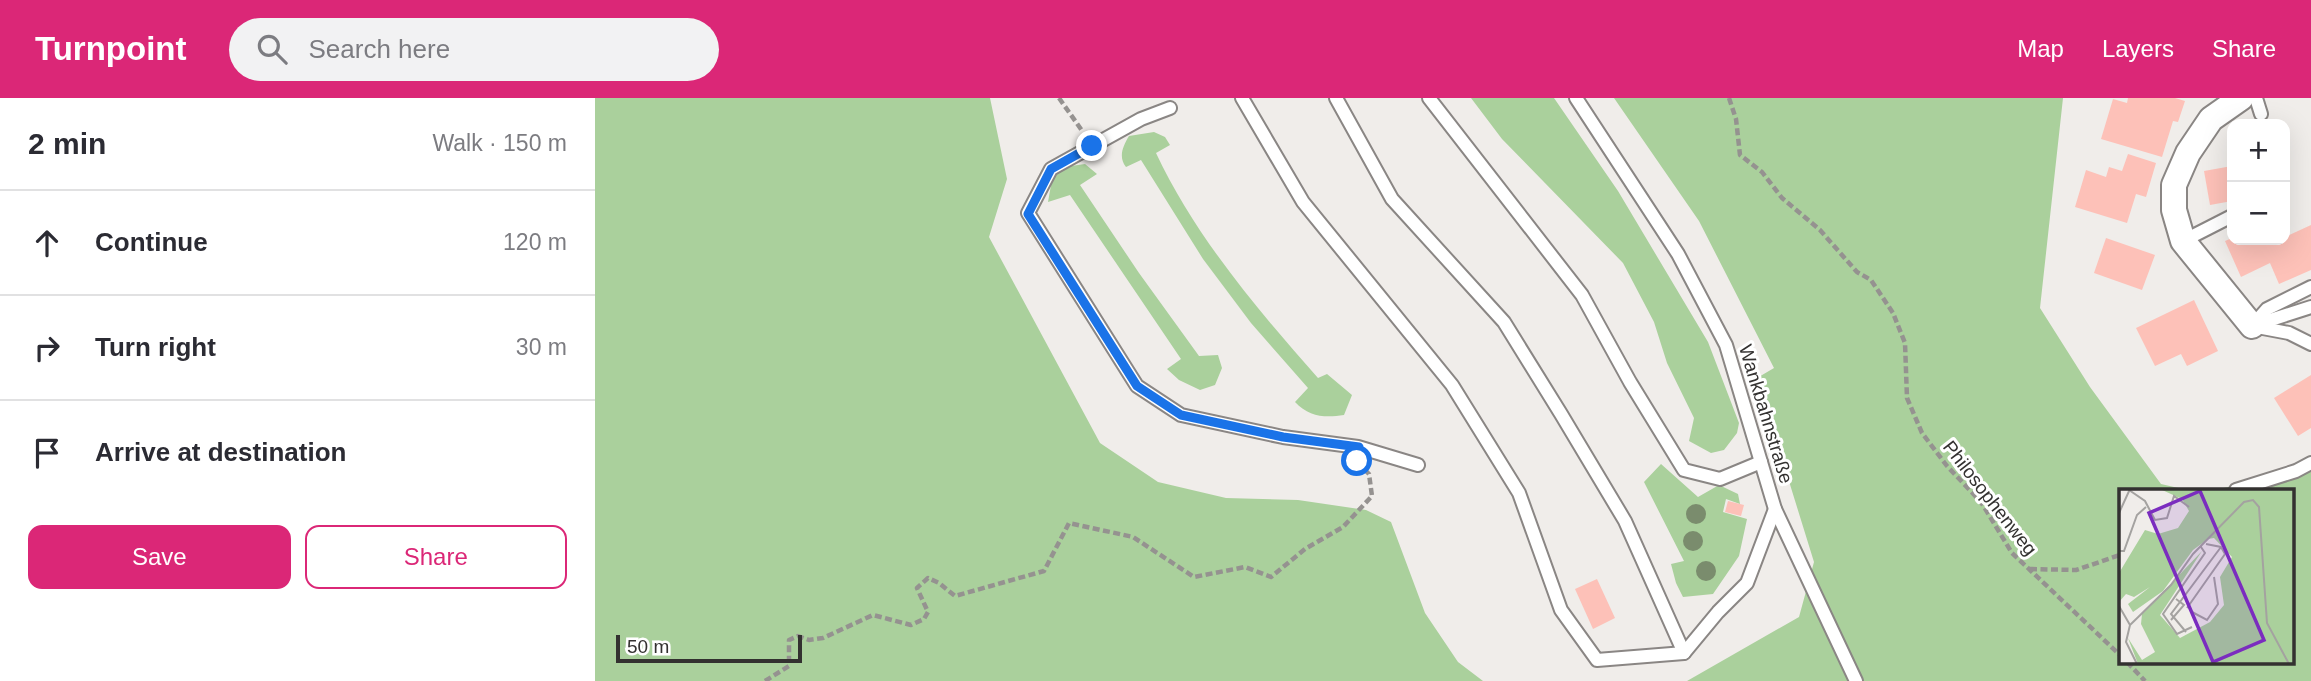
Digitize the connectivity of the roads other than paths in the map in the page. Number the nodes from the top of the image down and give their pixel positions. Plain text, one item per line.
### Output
1 (1242, 98) edge
2 (1336, 98) edge
3 (1429, 98) edge
4 (1576, 98) edge
5 (2241, 98) edge
6 (2256, 98) edge
7 (1170, 108) dead end
8 (2261, 114) dead end
9 (2227, 219) edge
10 (2183, 241) junction
11 (2311, 287) edge
12 (2311, 307) edge
13 (2252, 326) junction
14 (2311, 344) edge
15 (1761, 463) junction
16 (2311, 463) edge
17 (1418, 465) dead end
18 (2239, 489) edge
19 (1775, 509) junction
20 (1683, 653) junction
21 (1856, 681) edge

1 - 20 lane
2 - 20 lane
3 - 15 lane
4 - 15 lane, Wankbahnstraße
5 - 10 street
6 - 8 lane
7 - 17 lane
9 - 10 lane
10 - 13 street
11 - 13 lane
12 - 13 lane
13 - 14 lane
15 - 19 lane, Wankbahnstraße
16 - 18 lane
19 - 20 lane
19 - 21 lane, Wankbahnstraße

